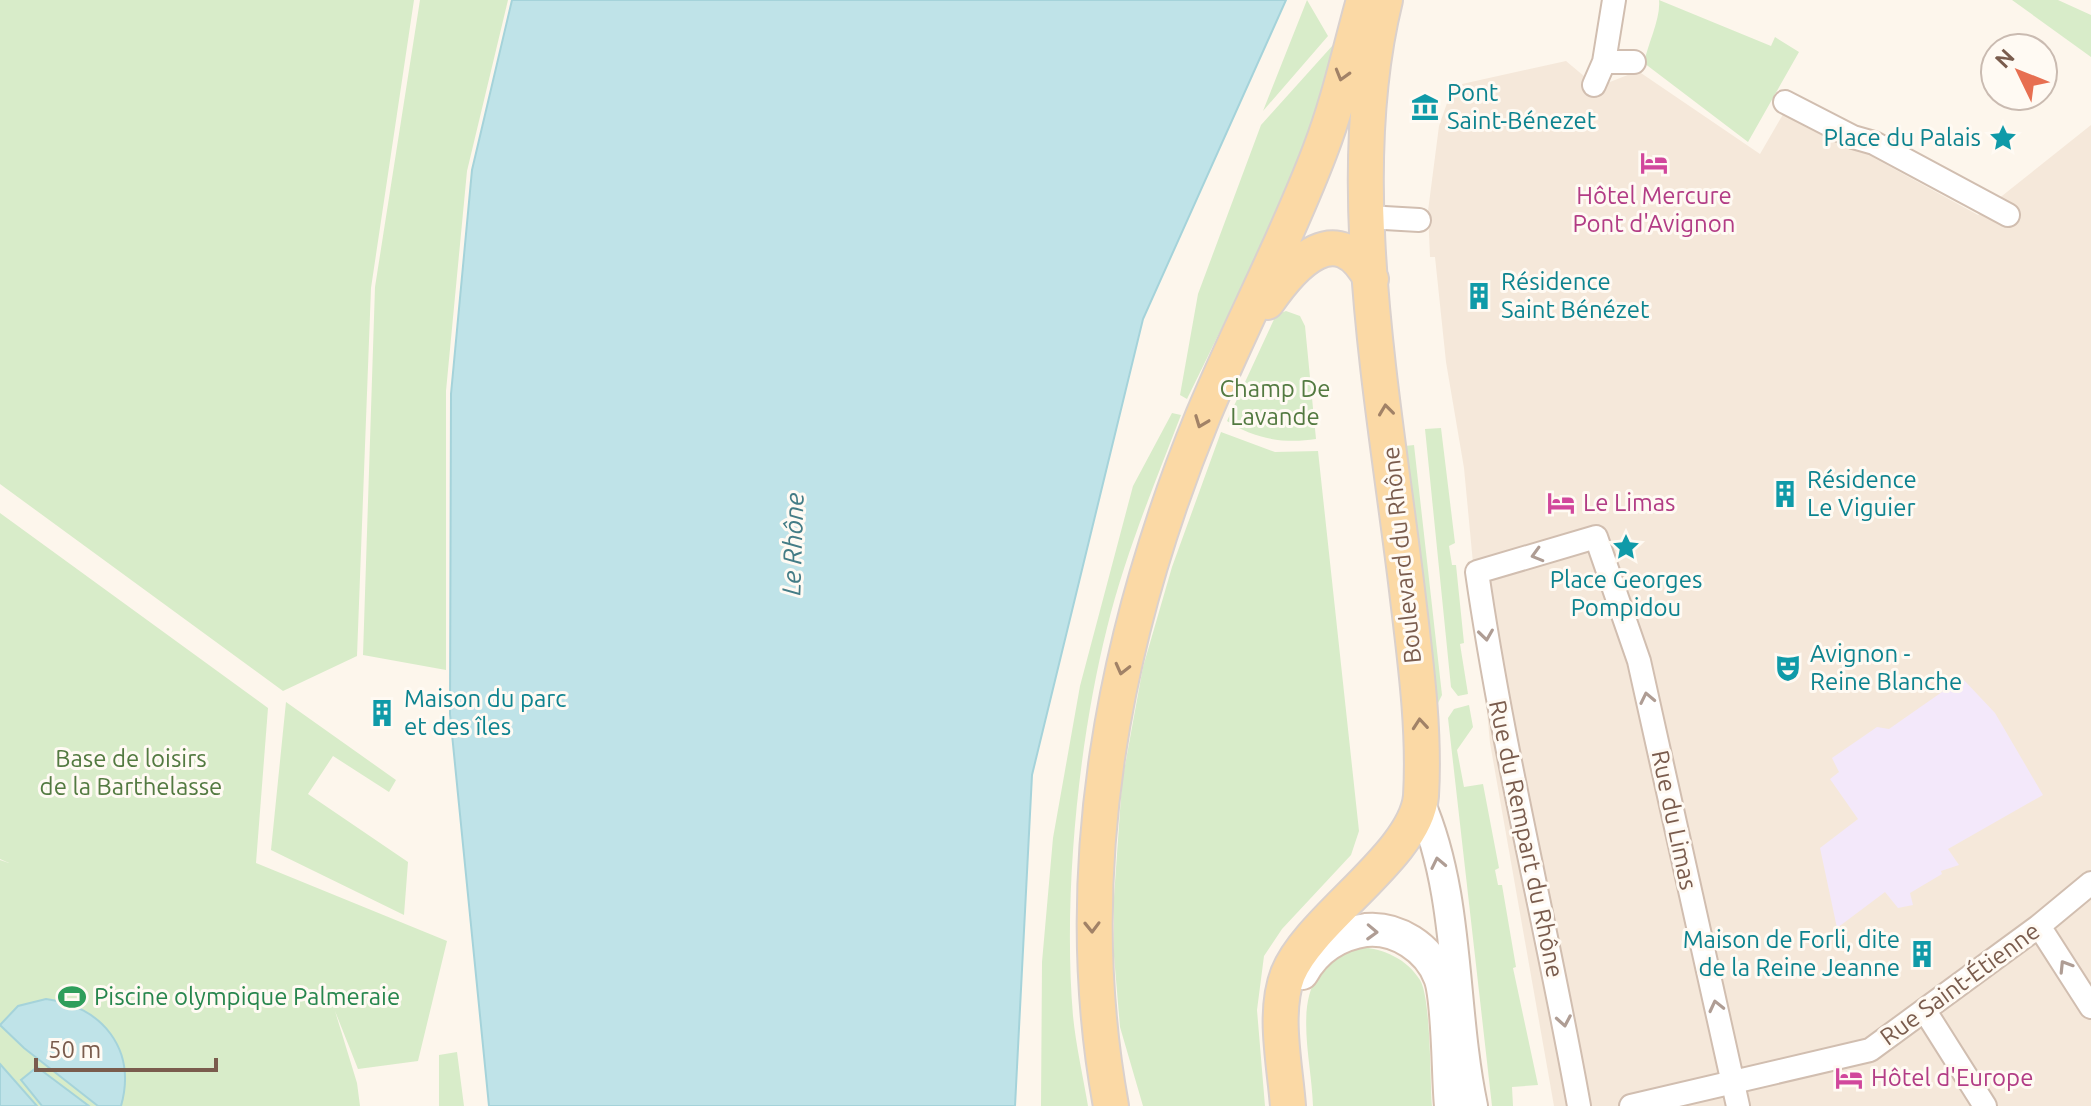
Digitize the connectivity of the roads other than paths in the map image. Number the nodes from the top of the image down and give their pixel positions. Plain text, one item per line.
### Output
1 (1364, 0) edge
2 (1385, 0) edge
3 (1614, 0) edge
4 (1604, 62) junction
5 (1634, 62) dead end
6 (1594, 85) dead end
7 (1785, 102) dead end
8 (2008, 215) dead end
9 (1367, 217) junction
10 (1419, 220) dead end
11 (1291, 268) junction
12 (1371, 279) junction
13 (1233, 350) junction
14 (1477, 572) joint
15 (1420, 802) junction
16 (2091, 883) edge
17 (2039, 926) junction
18 (2091, 1007) edge
19 (1925, 1011) junction
20 (1283, 1037) junction
21 (1733, 1083) junction
22 (1111, 1106) edge
23 (1288, 1106) edge
24 (1451, 1106) edge
25 (1473, 1106) edge
26 (1579, 1106) edge
27 (1631, 1106) edge
28 (1738, 1106) edge
29 (1985, 1106) edge

1 -> 13 main road
2 - 9 main road, Boulevard du Rhône
3 - 4 street
4 - 5 street
4 - 6 street
7 - 8 street
9 - 10 street
9 - 11 main road
9 - 12 main road, Boulevard du Rhône
11 - 12 main road
11 - 13 main road
15 -> 12 main road, Boulevard du Rhône
13 -> 22 main road
21 -> 14 street, Rue du Limas
14 -> 26 street, Rue du Rempart du Rhône
15 - 20 main road
25 -> 15 street, Boulevard du Rhône
16 - 17 street, Rue Saint-Étienne
18 -> 17 street
17 - 19 street, Rue Saint-Étienne
19 - 21 street, Rue Saint-Étienne
19 - 29 street
20 - 23 main road
20 -> 24 main road
21 - 27 street, Rue Saint-Étienne
21 - 28 street, Rue du Limas

